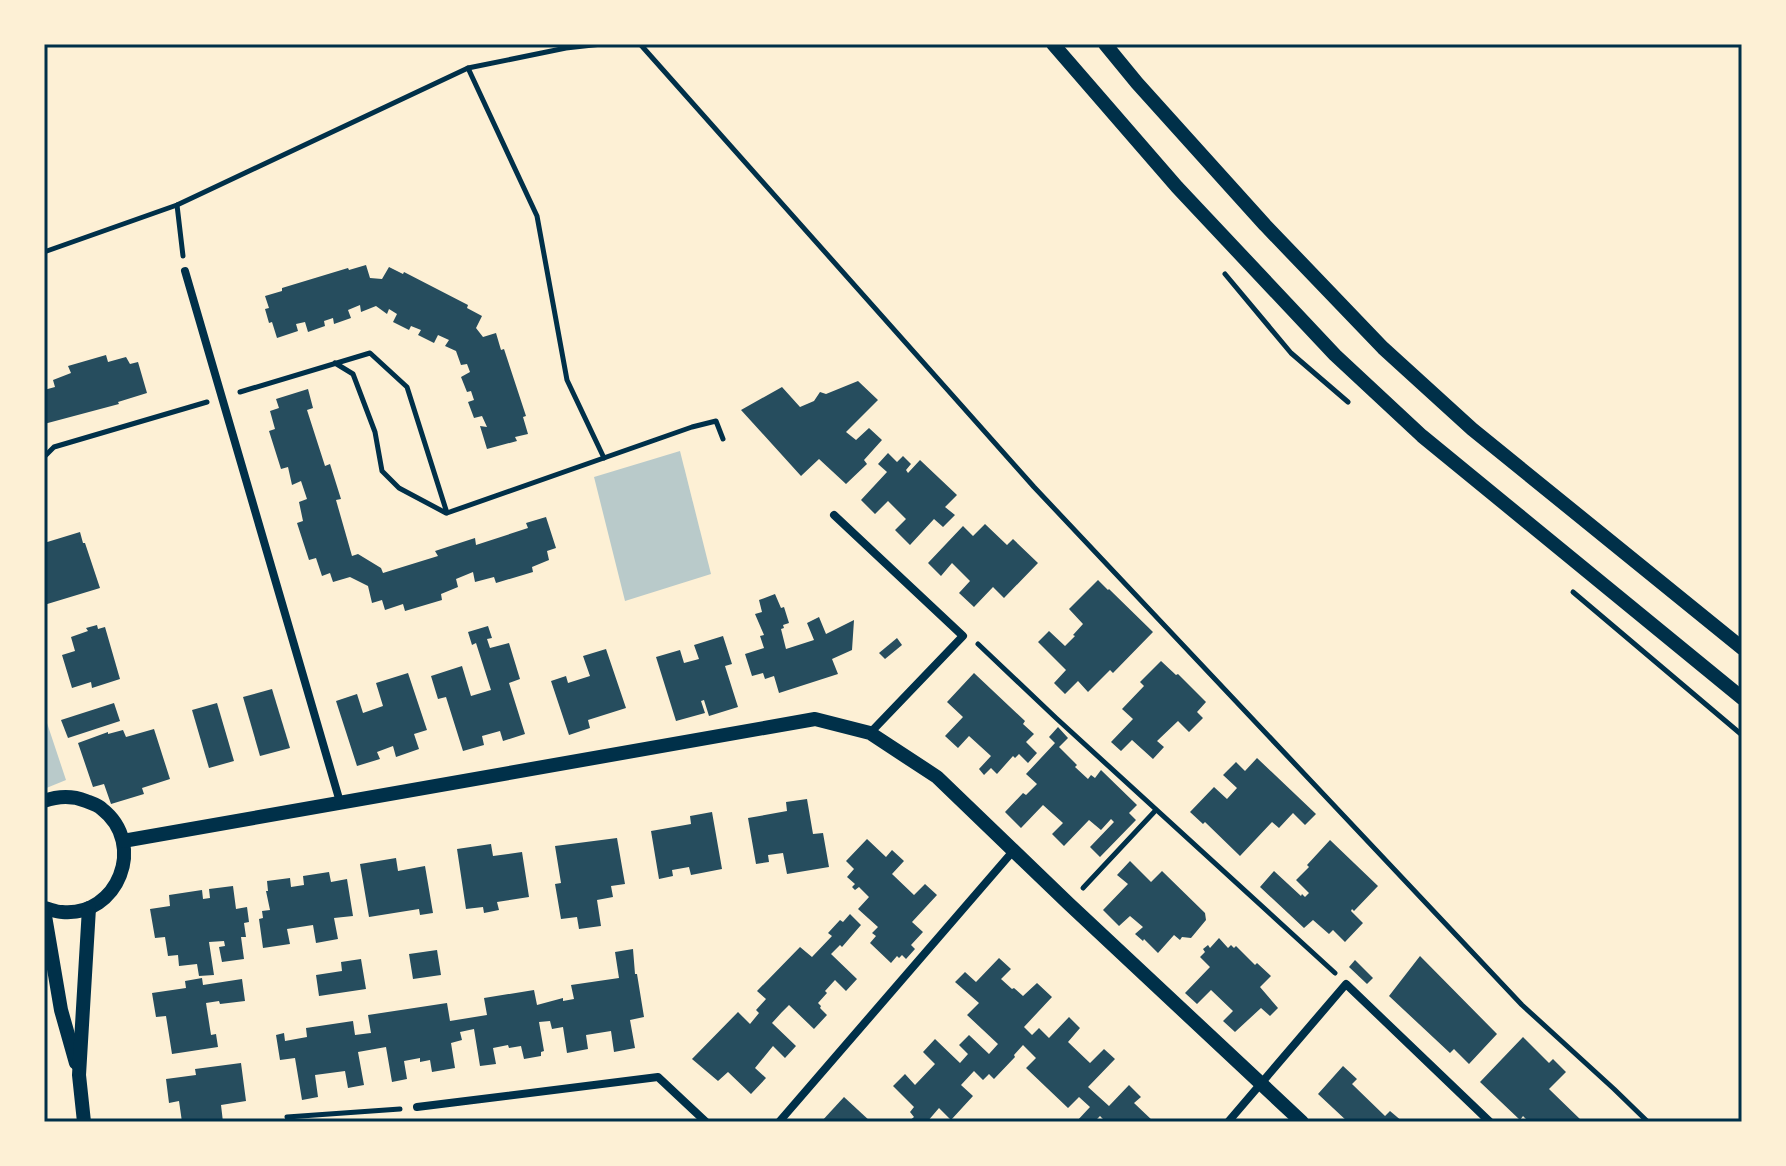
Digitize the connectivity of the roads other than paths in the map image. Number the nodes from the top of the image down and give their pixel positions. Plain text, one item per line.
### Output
1 (1053, 44) edge
2 (1105, 44) edge
3 (185, 271) road end
4 (834, 515) dead end
5 (1742, 648) edge
6 (1742, 698) edge
7 (870, 733) junction
8 (44, 801) edge
9 (340, 802) junction
10 (123, 841) junction
11 (1014, 850) junction
12 (89, 908) junction
13 (44, 909) edge
14 (79, 1075) junction
15 (1261, 1083) junction
16 (417, 1107) road end
17 (84, 1122) edge
18 (706, 1122) edge
19 (779, 1122) edge
20 (1228, 1122) edge
21 (1302, 1122) edge
22 (1490, 1122) edge

1 - 6 street
2 - 5 street
3 - 9 street
4 - 7 street
7 - 9 street
7 - 11 street
8 - 10 street
9 - 10 street
10 - 12 street
11 - 15 street
11 - 19 street
12 - 13 street
12 - 14 street
13 - 14 street
14 - 17 street
15 - 20 street
15 - 21 street
15 - 22 street
16 - 18 street

